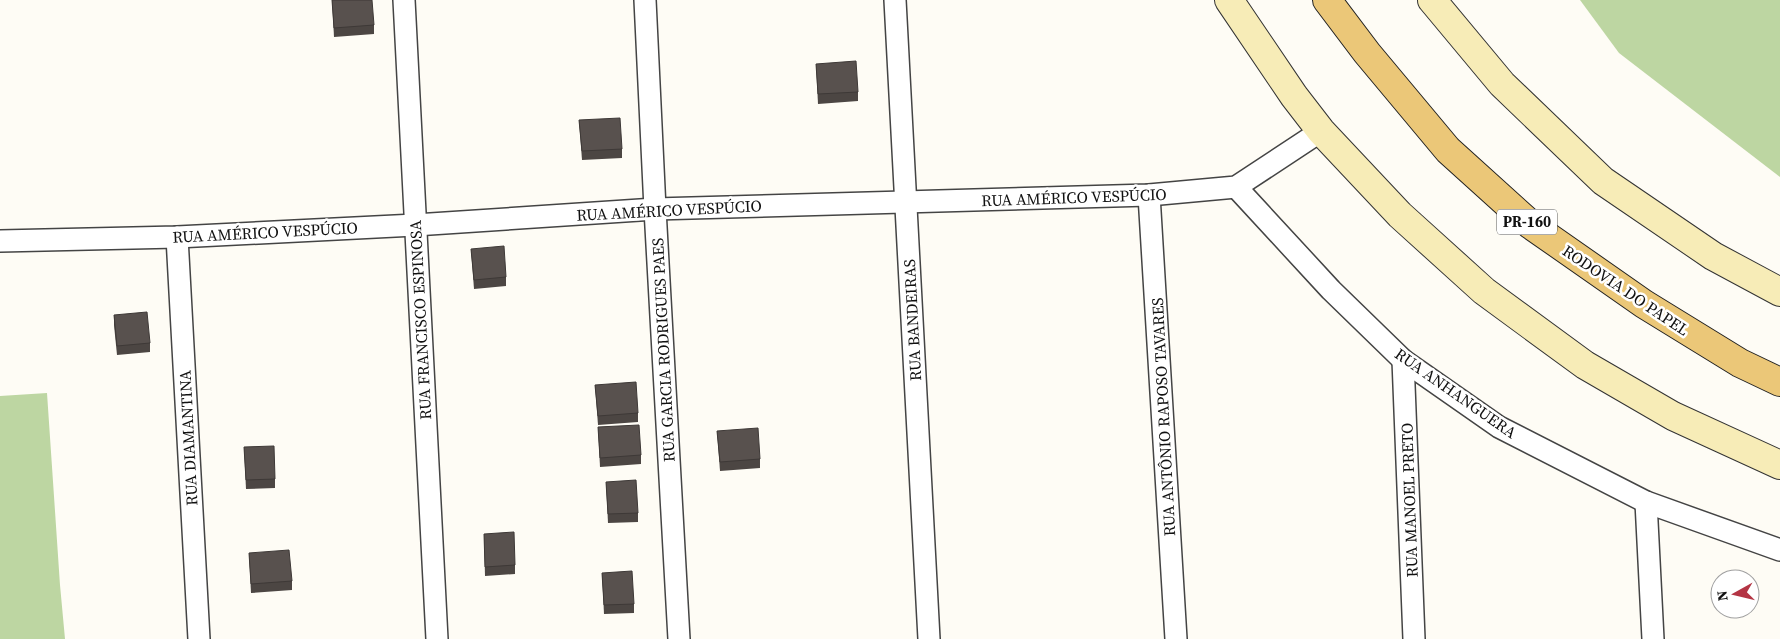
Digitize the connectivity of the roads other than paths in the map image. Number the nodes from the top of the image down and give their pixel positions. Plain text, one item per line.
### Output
1 (404, 0) edge
2 (646, 0) edge
3 (895, 0) edge
4 (1229, 0) edge
5 (1327, 0) edge
6 (1432, 0) edge
7 (1321, 130) junction
8 (1236, 187) junction
9 (1149, 196) junction
10 (905, 202) junction
11 (655, 209) junction
12 (415, 225) junction
13 (176, 237) junction
14 (0, 242) edge
15 (1780, 292) edge
16 (1403, 360) junction
17 (1780, 382) edge
18 (1780, 464) edge
19 (1646, 502) junction
20 (1780, 550) edge
21 (199, 639) edge
22 (437, 639) edge
23 (679, 639) edge
24 (930, 639) edge
25 (1176, 639) edge
26 (1414, 639) edge
27 (1653, 639) edge

1 - 12 street, RUA FRANCISCO ESPINOSA
2 - 11 street, RUA GARCIA RODRIGUES PAES
3 - 10 street, RUA BANDEIRAS
4 - 7 main road
5 - 17 main road, RODOVIA DO PAPEL / PR-160
6 - 15 main road
7 - 8 street, RUA AMÉRICO VESPÚCIO
7 - 18 main road
8 - 9 street, RUA AMÉRICO VESPÚCIO
8 - 16 street, RUA ANHANGUERA
9 - 10 street, RUA AMÉRICO VESPÚCIO
9 - 25 street, RUA ANTÔNIO RAPOSO TAVARES
10 - 11 street, RUA AMÉRICO VESPÚCIO
10 - 24 street, RUA BANDEIRAS
11 - 12 street, RUA AMÉRICO VESPÚCIO
11 - 23 street, RUA GARCIA RODRIGUES PAES
12 - 13 street, RUA AMÉRICO VESPÚCIO
12 - 22 street, RUA FRANCISCO ESPINOSA
13 - 14 street, RUA AMÉRICO VESPÚCIO
13 - 21 street, RUA DIAMANTINA
16 - 19 street, RUA ANHANGUERA
16 - 26 street, RUA MANOEL PRETO
19 - 20 street, RUA ANHANGUERA
19 - 27 street

